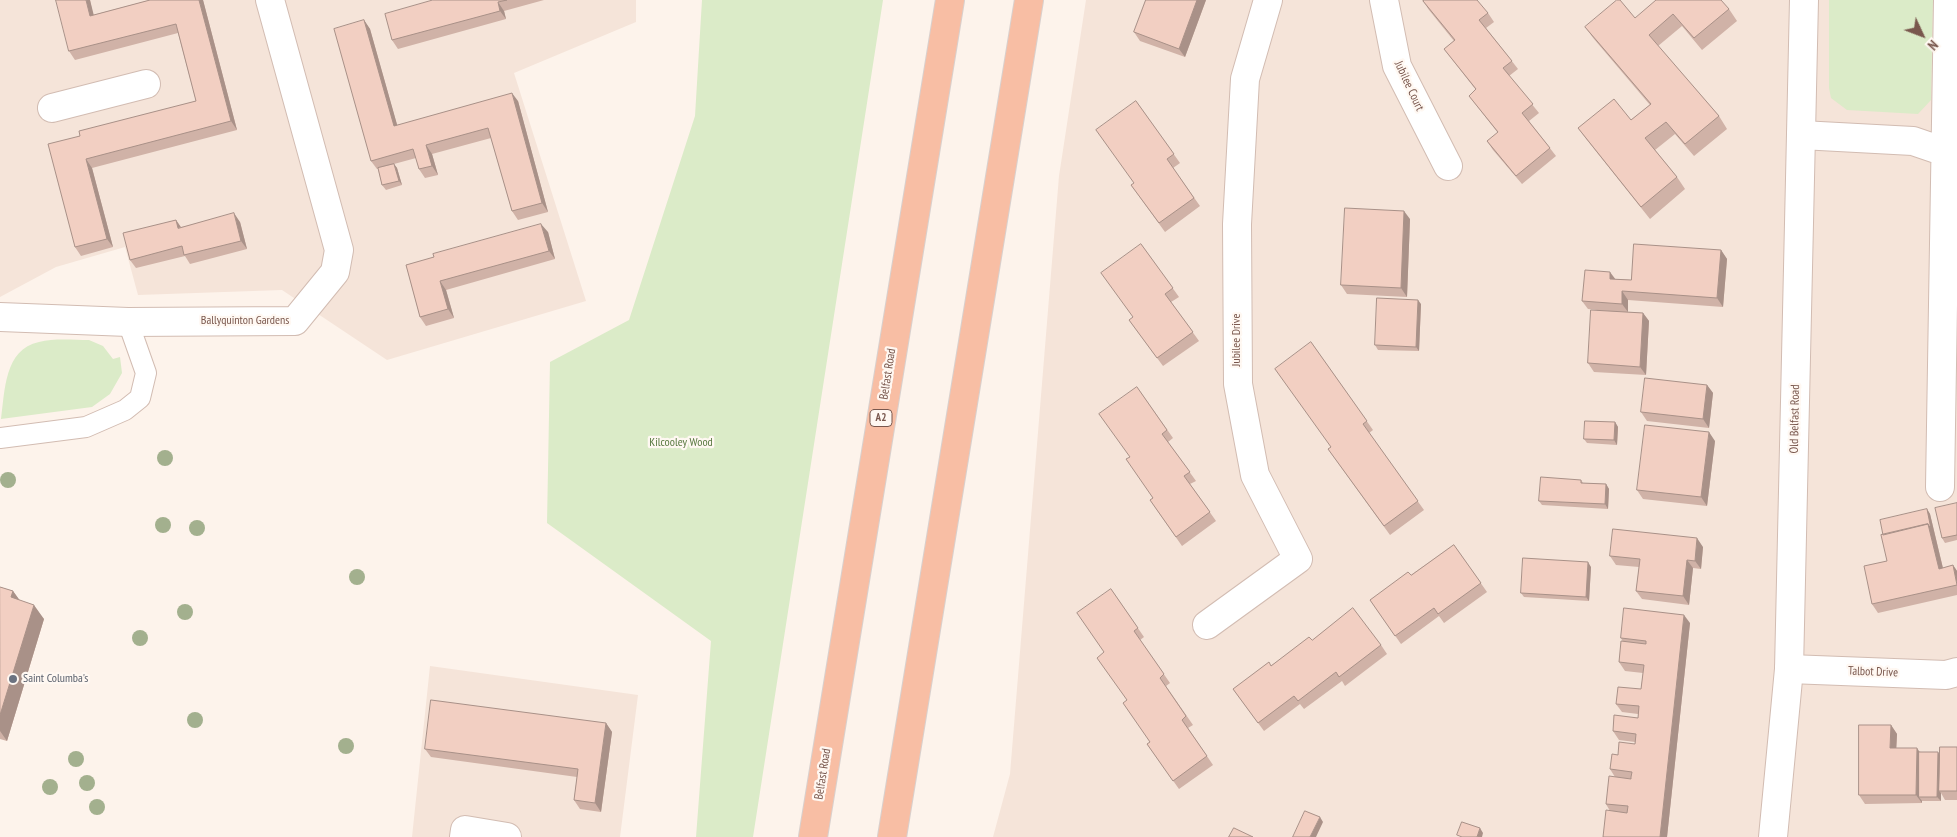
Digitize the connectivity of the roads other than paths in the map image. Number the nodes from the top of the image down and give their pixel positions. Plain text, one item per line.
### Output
1 (270, 0) edge
2 (950, 0) edge
3 (1029, 0) edge
4 (1268, 0) edge
5 (1384, 0) edge
6 (1804, 0) edge
7 (1948, 0) edge
8 (146, 84) dead end
9 (52, 108) dead end
10 (1801, 135) junction
11 (1951, 153) edge
12 (1448, 166) dead end
13 (0, 317) edge
14 (128, 322) junction
15 (0, 438) edge
16 (1940, 487) dead end
17 (1206, 624) dead end
18 (1788, 669) junction
19 (1957, 672) edge
20 (464, 837) edge
21 (507, 837) edge
22 (813, 837) edge
23 (892, 837) edge
24 (1773, 837) edge

1 - 14 street, Ballyquinton Gardens
2 - 22 highway, Belfast Road / A2
3 - 23 highway
4 - 17 street, Jubilee Drive
5 - 12 street, Jubilee Court
6 - 10 street, Old Belfast Road
7 - 11 street
8 - 9 street
10 - 11 street
10 - 18 street, Old Belfast Road
11 - 16 street
13 - 14 street, Ballyquinton Gardens
14 - 15 lane
18 - 19 street, Talbot Drive
18 - 24 street, Old Belfast Road
20 - 21 street

